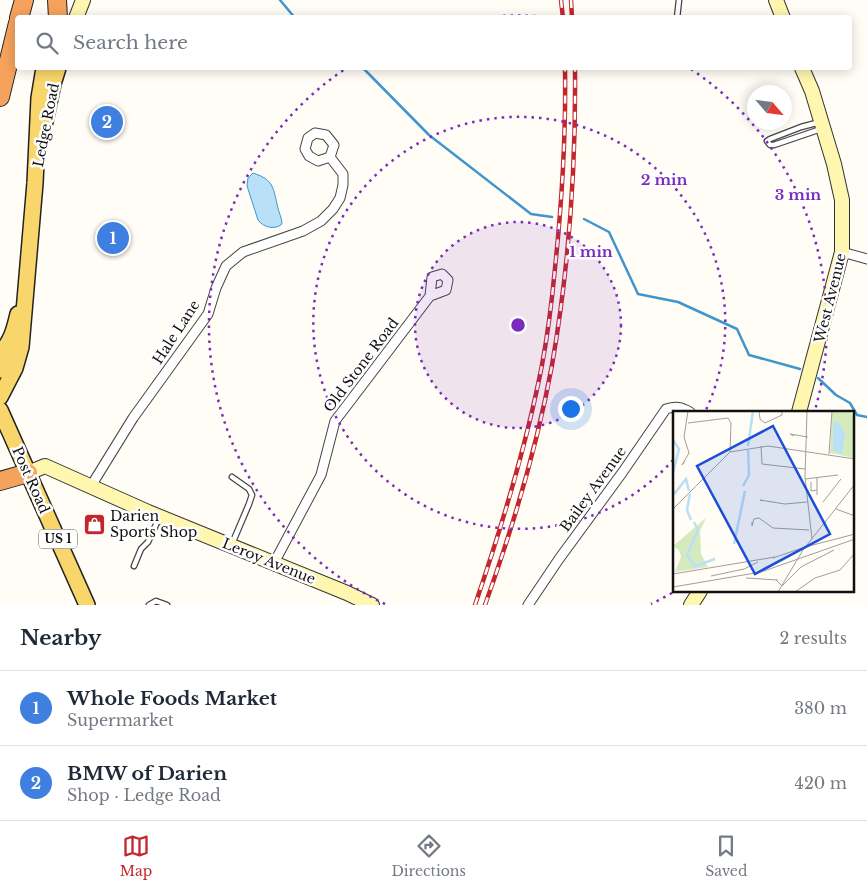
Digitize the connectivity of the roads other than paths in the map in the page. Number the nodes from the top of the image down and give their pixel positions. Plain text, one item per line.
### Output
1 (24, 0) edge
2 (57, 0) edge
3 (67, 0) edge
4 (83, 0) edge
5 (679, 0) edge
6 (776, 0) edge
7 (20, 15) edge
8 (59, 15) edge
9 (60, 15) edge
10 (77, 15) edge
11 (677, 15) edge
12 (782, 15) edge
13 (15, 35) edge
14 (44, 70) edge
15 (57, 70) edge
16 (803, 70) edge
17 (0, 97) edge
18 (822, 125) junction
19 (330, 157) dead end
20 (34, 183) junction
21 (842, 252) junction
22 (867, 259) edge
23 (27, 279) junction
24 (430, 296) dead end
25 (16, 325) junction
26 (0, 352) edge
27 (0, 370) edge
28 (0, 397) edge
29 (0, 410) edge
30 (688, 411) edge
31 (799, 411) edge
32 (28, 472) junction
33 (232, 478) dead end
34 (0, 481) edge
35 (90, 486) junction
36 (160, 516) junction
37 (232, 546) junction
38 (274, 564) junction
39 (134, 566) dead end
40 (699, 592) edge
41 (87, 605) edge
42 (149, 605) edge
43 (167, 605) edge
44 (372, 605) edge
45 (528, 605) edge
46 (691, 605) edge

1 - 7 highway
2 - 8 highway
3 - 9 main road
4 - 10 main road
5 - 11 lane
6 - 12 main road
13 - 17 highway
14 - 20 main road, Ledge Road
15 - 20 main road, Ledge Road
16 - 18 main road, West Avenue
18 - 18 lane
18 - 21 main road, West Avenue
19 - 35 street, Hale Lane
20 - 23 main road, Ledge Road
21 - 22 street
21 - 31 main road, West Avenue
23 - 25 main road, Ledge Road
23 - 28 main road, Ledge Road
24 - 38 street, Old Stone Road
25 - 26 main road, Ledge Road
25 - 27 main road, Ledge Road
29 - 32 main road, Post Road / US 1
30 - 45 street, Bailey Avenue
32 - 34 highway
32 - 35 main road, Leroy Avenue
32 - 41 main road, Post Road / US 1
33 - 37 lane
35 - 36 main road, Leroy Avenue
36 - 37 main road, Leroy Avenue
36 - 39 lane
37 - 38 main road, Leroy Avenue
38 - 44 main road, Leroy Avenue
40 - 46 main road
42 - 43 lane

